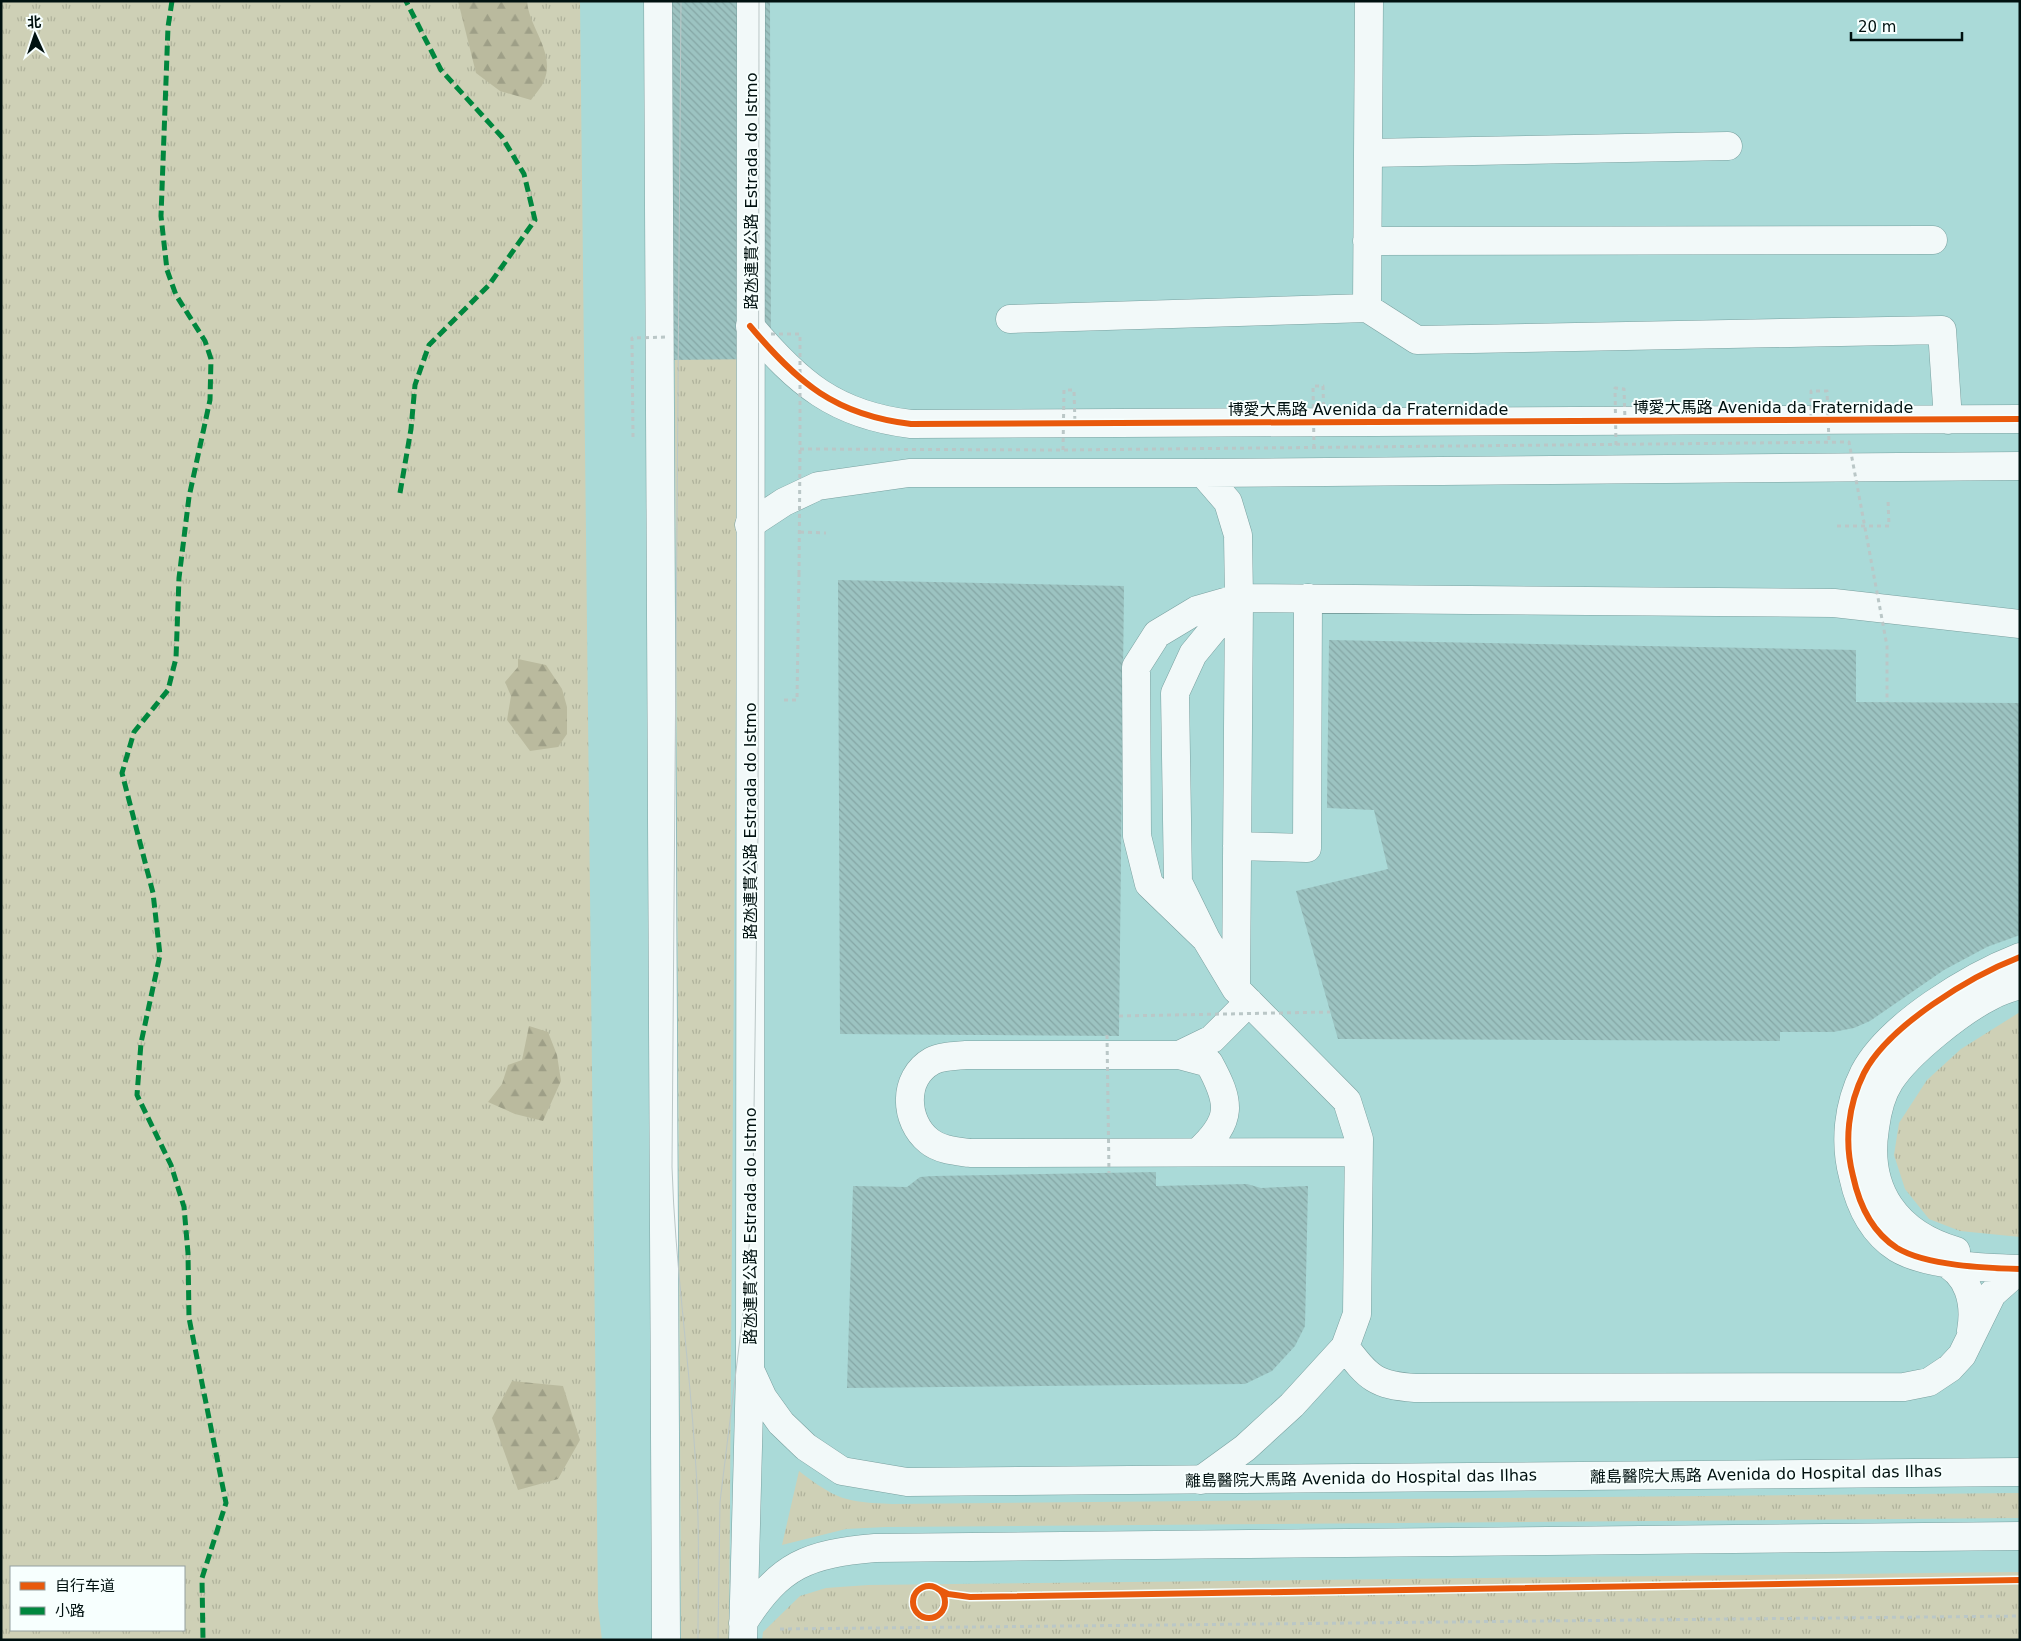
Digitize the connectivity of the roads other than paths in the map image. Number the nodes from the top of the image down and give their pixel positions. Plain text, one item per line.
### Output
1 (658, 1) edge
2 (751, 1) edge
3 (1369, 1) edge
4 (1728, 146) dead end
5 (1368, 153) junction
6 (1932, 240) dead end
7 (1367, 241) junction
8 (1367, 308) junction
9 (1010, 319) dead end
10 (761, 330) junction
11 (2020, 419) edge
12 (1948, 420) junction
13 (2020, 466) edge
14 (1203, 473) junction
15 (749, 525) junction
16 (1239, 598) junction
17 (1308, 598) junction
18 (2020, 624) edge
19 (1237, 846) junction
20 (1206, 939) junction
21 (2020, 957) edge
22 (2020, 985) edge
23 (1242, 996) junction
24 (1179, 1055) junction
25 (1198, 1152) junction
26 (1358, 1152) junction
27 (2020, 1259) edge
28 (1941, 1261) junction
29 (2020, 1269) edge
30 (1970, 1336) junction
31 (1345, 1348) junction
32 (750, 1370) junction
33 (2020, 1472) edge
34 (1201, 1480) junction
35 (2020, 1536) edge
36 (743, 1631) edge
37 (666, 1640) edge

1 - 37 main road
2 - 10 main road, 路氹連貫公路 Estrada do Istmo
3 - 5 main road
4 - 5 main road
5 - 7 main road
6 - 7 main road
7 - 8 main road
8 - 9 main road
8 - 12 main road
10 - 12 main road, 博愛大馬路 Avenida da Fraternidade
10 - 15 main road, 路氹連貫公路 Estrada do Istmo
11 - 12 main road, 博愛大馬路 Avenida da Fraternidade
13 - 14 main road
14 - 15 main road
14 - 16 main road
15 - 32 main road, 路氹連貫公路 Estrada do Istmo
16 - 17 main road
16 - 19 main road
16 - 20 main road
16 - 20 main road
17 - 18 main road
17 - 19 main road
19 - 23 main road
20 - 23 main road
21 - 28 main road
22 - 27 main road
23 - 24 main road
23 - 26 main road
24 - 25 main road
24 - 25 main road
25 - 26 main road
26 - 31 main road
28 - 29 main road
28 - 30 main road
29 - 30 main road
30 - 31 main road
31 - 34 main road
32 - 34 main road, 離島醫院大馬路 Avenida do Hospital das Ilhas
32 - 36 main road, 路氹連貫公路 Estrada do Istmo
33 - 34 main road, 離島醫院大馬路 Avenida do Hospital das Ilhas
35 - 36 main road

